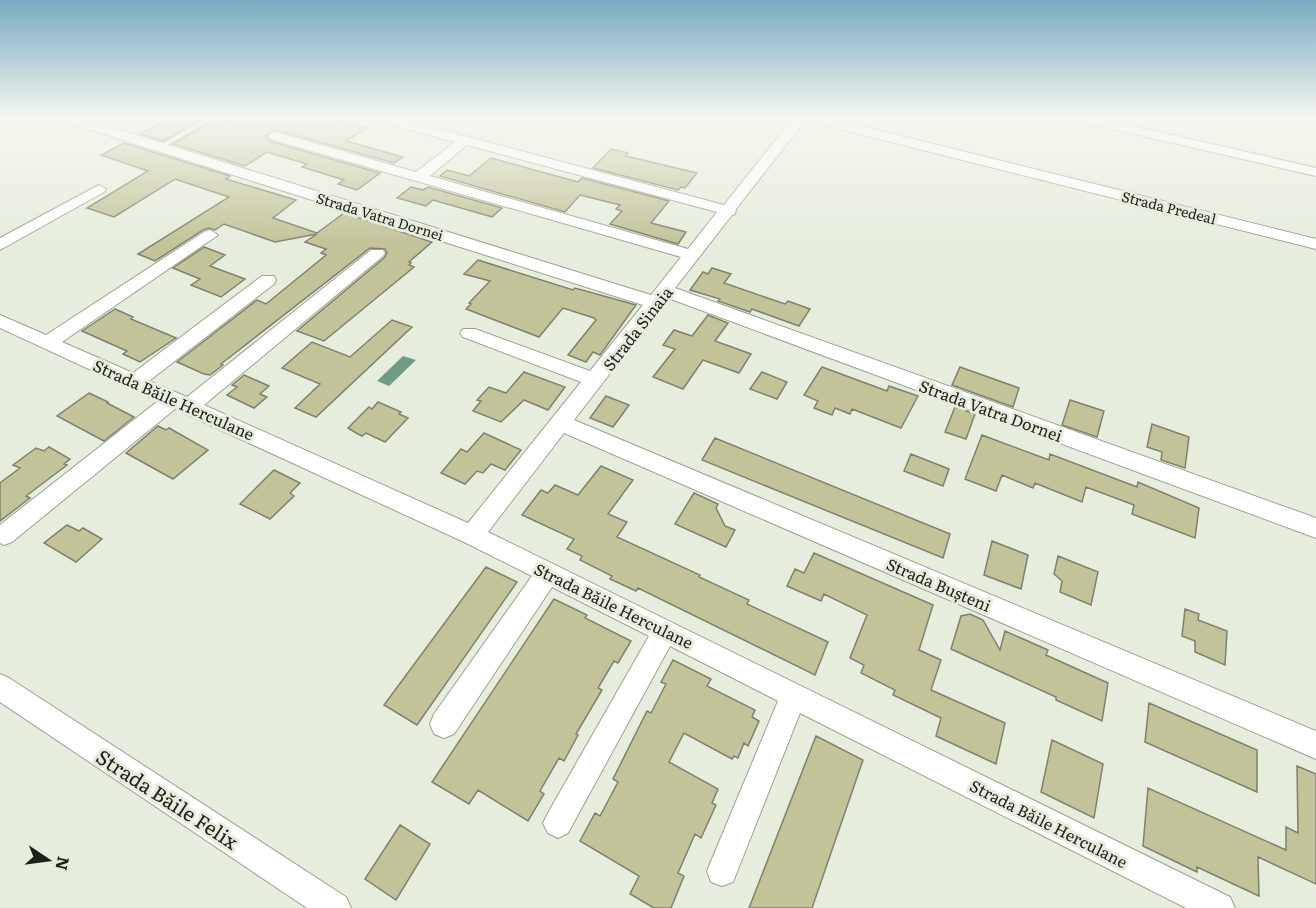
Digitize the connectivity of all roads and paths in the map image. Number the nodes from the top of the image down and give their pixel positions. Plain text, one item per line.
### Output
1 (205, 160) edge
2 (361, 160) edge
3 (440, 160) edge
4 (541, 160) edge
5 (768, 160) edge
6 (982, 160) edge
7 (1266, 160) edge
8 (1316, 172) edge
9 (419, 177) junction
10 (99, 189) dead end
11 (729, 211) junction
12 (210, 235) dead end
13 (1316, 244) edge
14 (0, 245) edge
15 (377, 253) dead end
16 (694, 256) junction
17 (268, 280) dead end
18 (662, 297) junction
19 (0, 321) edge
20 (469, 333) dead end
21 (48, 342) junction
22 (596, 380) junction
23 (136, 381) junction
24 (182, 402) junction
25 (562, 423) junction
26 (1316, 528) edge
27 (4, 535) dead end
28 (472, 536) junction
29 (548, 573) junction
30 (665, 631) junction
31 (0, 687) edge
32 (794, 695) junction
33 (444, 724) dead end
34 (1316, 745) edge
35 (558, 823) dead end
36 (722, 871) dead end
37 (335, 908) edge
38 (1219, 908) edge

1 - 18 street, Strada Vatra Dornei
2 - 9 street
3 - 9 street
4 - 11 street
5 - 11 street, Strada Sinaia
6 - 13 street, Strada Predeal
7 - 8 street
9 - 16 street
10 - 14 street
11 - 16 street, Strada Sinaia
12 - 21 street
15 - 24 street
16 - 18 street, Strada Sinaia
17 - 23 street
18 - 22 street, Strada Sinaia
18 - 26 street, Strada Vatra Dornei
19 - 21 street, Strada Băile Herculane
20 - 22 street
21 - 23 street, Strada Băile Herculane
22 - 25 street, Strada Sinaia
23 - 24 street, Strada Băile Herculane
24 - 27 street
24 - 28 street, Strada Băile Herculane
25 - 28 street, Strada Sinaia
25 - 34 street, Strada Bușteni
28 - 29 street, Strada Băile Herculane
29 - 30 street, Strada Băile Herculane
29 - 33 street
30 - 32 street, Strada Băile Herculane
30 - 35 street
31 - 37 street, Strada Băile Felix
32 - 36 street
32 - 38 street, Strada Băile Herculane

